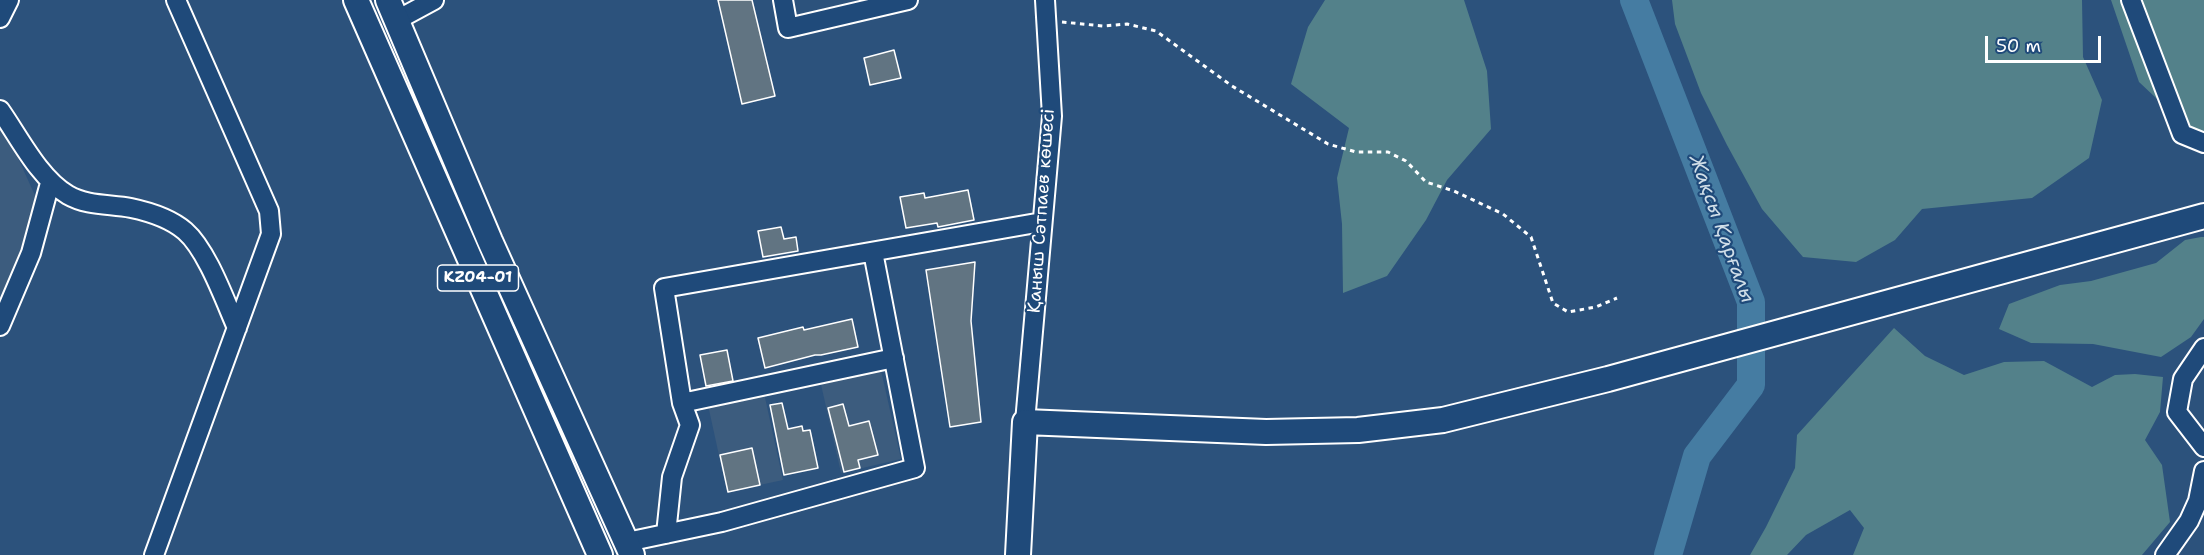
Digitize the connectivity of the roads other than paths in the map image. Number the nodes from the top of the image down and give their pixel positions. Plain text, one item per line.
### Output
1 (9, 0) edge
2 (176, 0) edge
3 (356, 0) edge
4 (434, 0) edge
5 (783, 0) edge
6 (908, 0) edge
7 (1045, 0) edge
8 (2131, 0) edge
9 (393, 10) edge
10 (0, 18) edge
11 (421, 78) junction
12 (395, 89) junction
13 (0, 110) edge
14 (2204, 143) edge
15 (50, 183) junction
16 (2204, 216) edge
17 (1042, 222) junction
18 (873, 252) junction
19 (0, 326) edge
20 (237, 328) junction
21 (2204, 348) edge
22 (894, 358) junction
23 (682, 403) junction
24 (1025, 422) junction
25 (2204, 447) edge
26 (2204, 471) edge
27 (666, 534) junction
28 (629, 549) edge
29 (154, 555) edge
30 (600, 555) edge
31 (1018, 555) edge
32 (2165, 555) edge

1 - 10 street
2 - 20 street
3 - 12 main road, KZ04-01
4 - 9 street
5 - 6 street
7 - 17 street, Қаныш Сәтпаев көшесі
8 - 14 street
9 - 11 main road, KZ04-01
11 - 12 main road
11 - 28 main road, KZ04-01
12 - 30 main road, KZ04-01
13 - 15 street
15 - 19 street
15 - 20 street
16 - 24 main road
17 - 18 street
17 - 24 street, Қаныш Сәтпаев көшесі
18 - 22 street
18 - 23 street
20 - 29 street
21 - 25 street
22 - 23 street
22 - 27 street
23 - 27 street
24 - 31 main road
26 - 32 street
27 - 28 street

